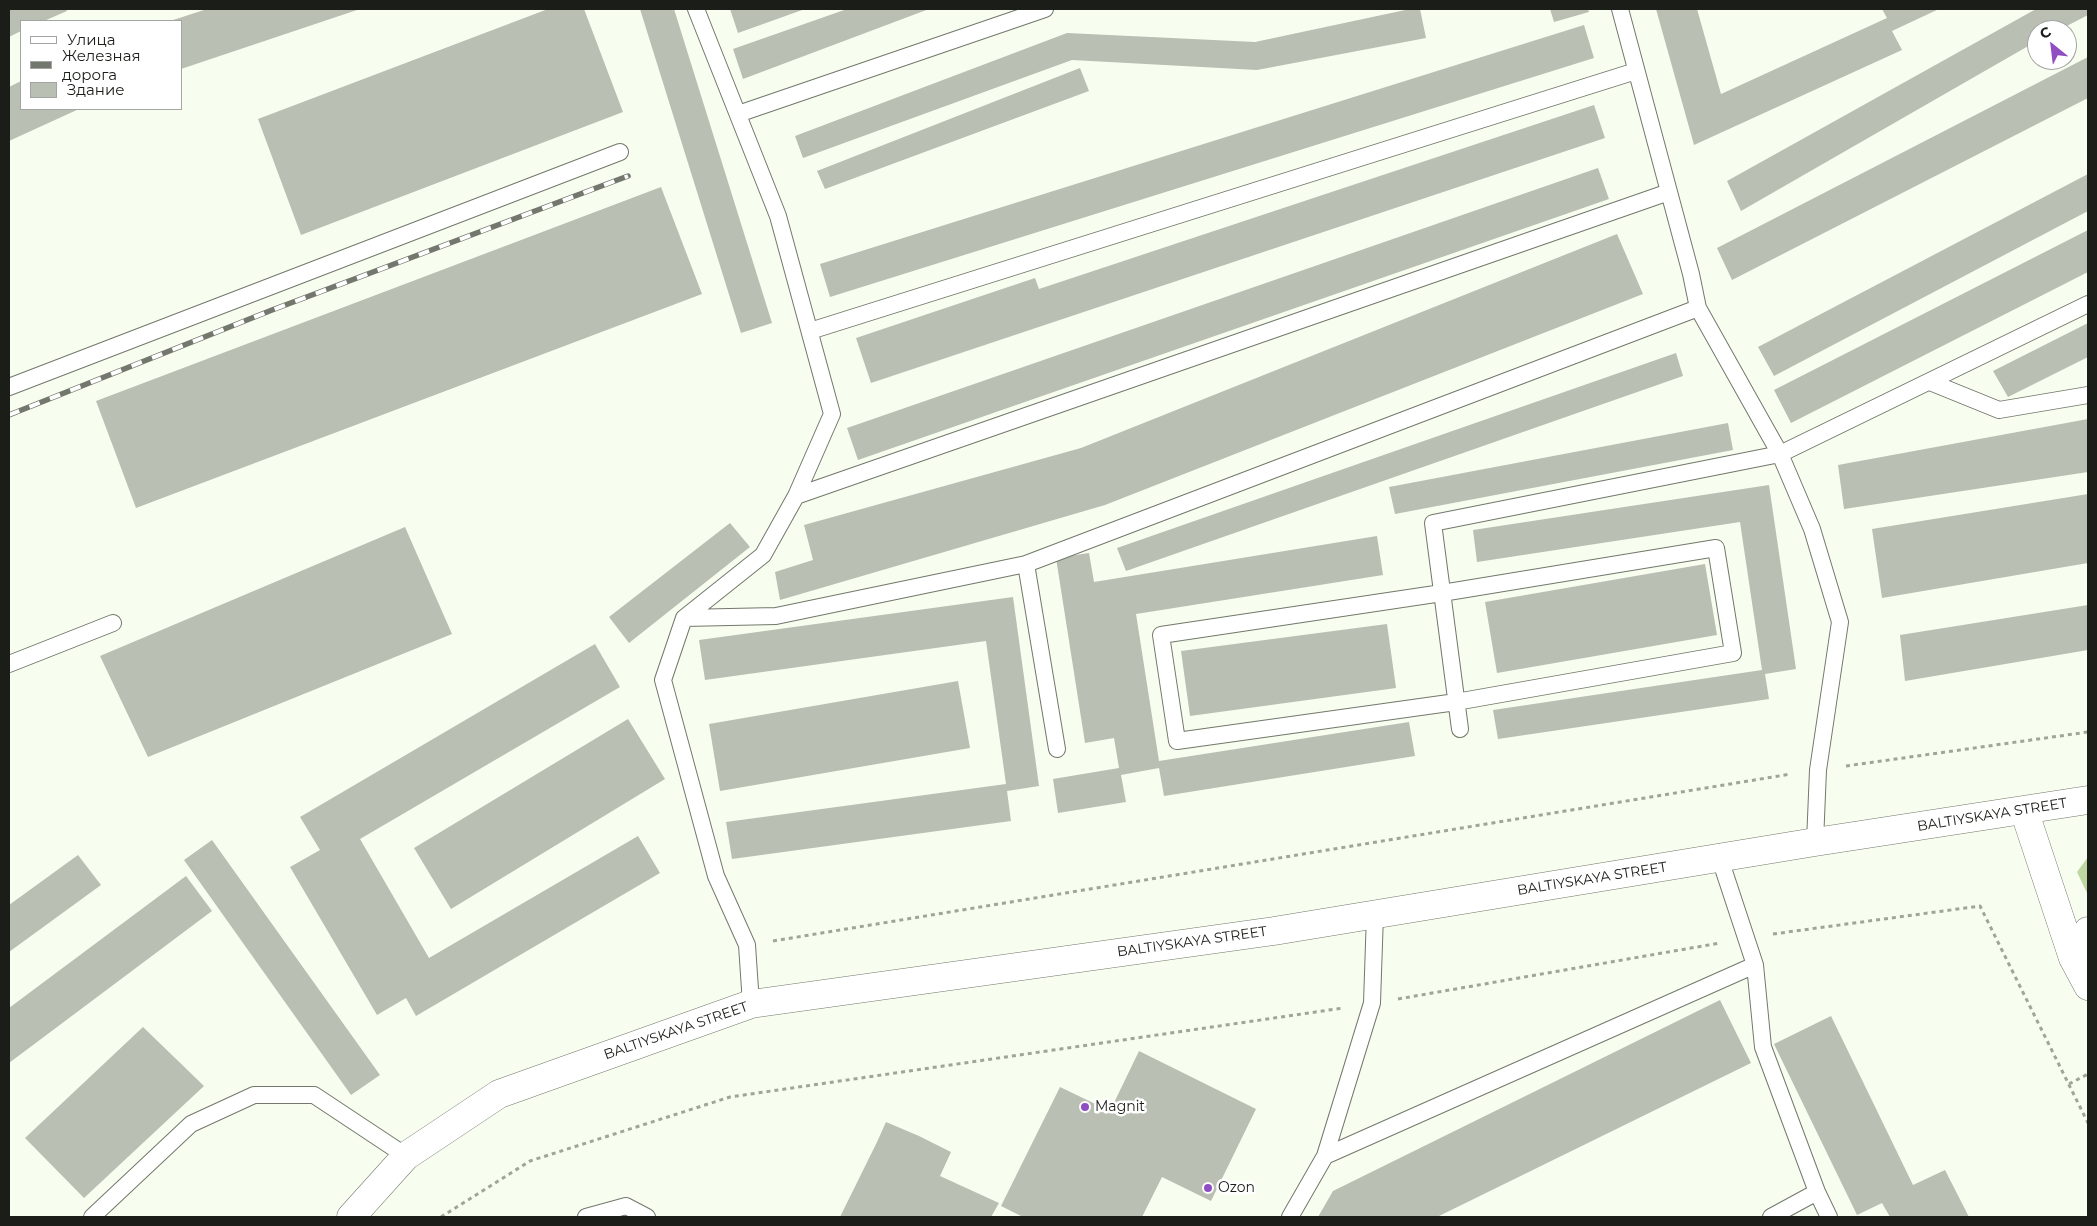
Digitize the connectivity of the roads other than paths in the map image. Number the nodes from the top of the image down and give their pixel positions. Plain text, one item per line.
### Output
1 (696, 9) edge
2 (1045, 9) edge
3 (1620, 9) edge
4 (1636, 71) junction
5 (738, 114) junction
6 (620, 152) dead end
7 (1669, 192) junction
8 (2088, 304) edge
9 (1698, 308) junction
10 (810, 331) junction
11 (1930, 382) junction
12 (9, 388) edge
13 (2088, 395) edge
14 (1780, 454) junction
15 (796, 496) junction
16 (1026, 564) junction
17 (1442, 593) junction
18 (684, 618) junction
19 (113, 624) dead end
20 (9, 664) edge
21 (1456, 702) junction
22 (1460, 729) dead end
23 (1057, 749) dead end
24 (2088, 800) edge
25 (2024, 810) junction
26 (1815, 842) junction
27 (1720, 859) junction
28 (1375, 914) junction
29 (2088, 932) edge
30 (2073, 958) junction
31 (1755, 966) junction
32 (2088, 986) edge
33 (751, 1004) junction
34 (406, 1156) junction
35 (1325, 1156) junction
36 (1817, 1192) junction
37 (92, 1217) edge
38 (351, 1217) edge
39 (586, 1217) edge
40 (647, 1217) edge
41 (1290, 1217) edge
42 (1771, 1217) edge
43 (1830, 1217) edge

1 - 5 lane
2 - 5 lane
3 - 4 lane
4 - 7 lane
4 - 10 lane
5 - 10 lane
6 - 12 lane
7 - 9 lane
7 - 15 lane
8 - 11 lane
9 - 14 lane
9 - 16 lane
10 - 15 lane
11 - 13 lane
11 - 14 lane
14 - 17 lane
14 - 26 lane
15 - 18 lane
16 - 18 lane
16 - 23 lane
17 - 21 lane
17 - 21 lane
17 - 21 lane
18 - 33 lane
19 - 20 lane
21 - 22 lane
24 - 25 street, BALTIYSKAYA STREET
25 - 26 street, BALTIYSKAYA STREET
25 - 30 street
26 - 27 street, BALTIYSKAYA STREET
27 - 28 street, BALTIYSKAYA STREET
27 - 31 lane
28 - 33 street, BALTIYSKAYA STREET
28 - 35 lane
29 - 30 street
30 - 32 street
31 - 35 lane
31 - 36 lane
33 - 34 street, BALTIYSKAYA STREET
34 - 37 lane
34 - 38 street, BALTIYSKAYA STREET
35 - 41 lane
36 - 42 lane
36 - 43 lane
39 - 40 lane

